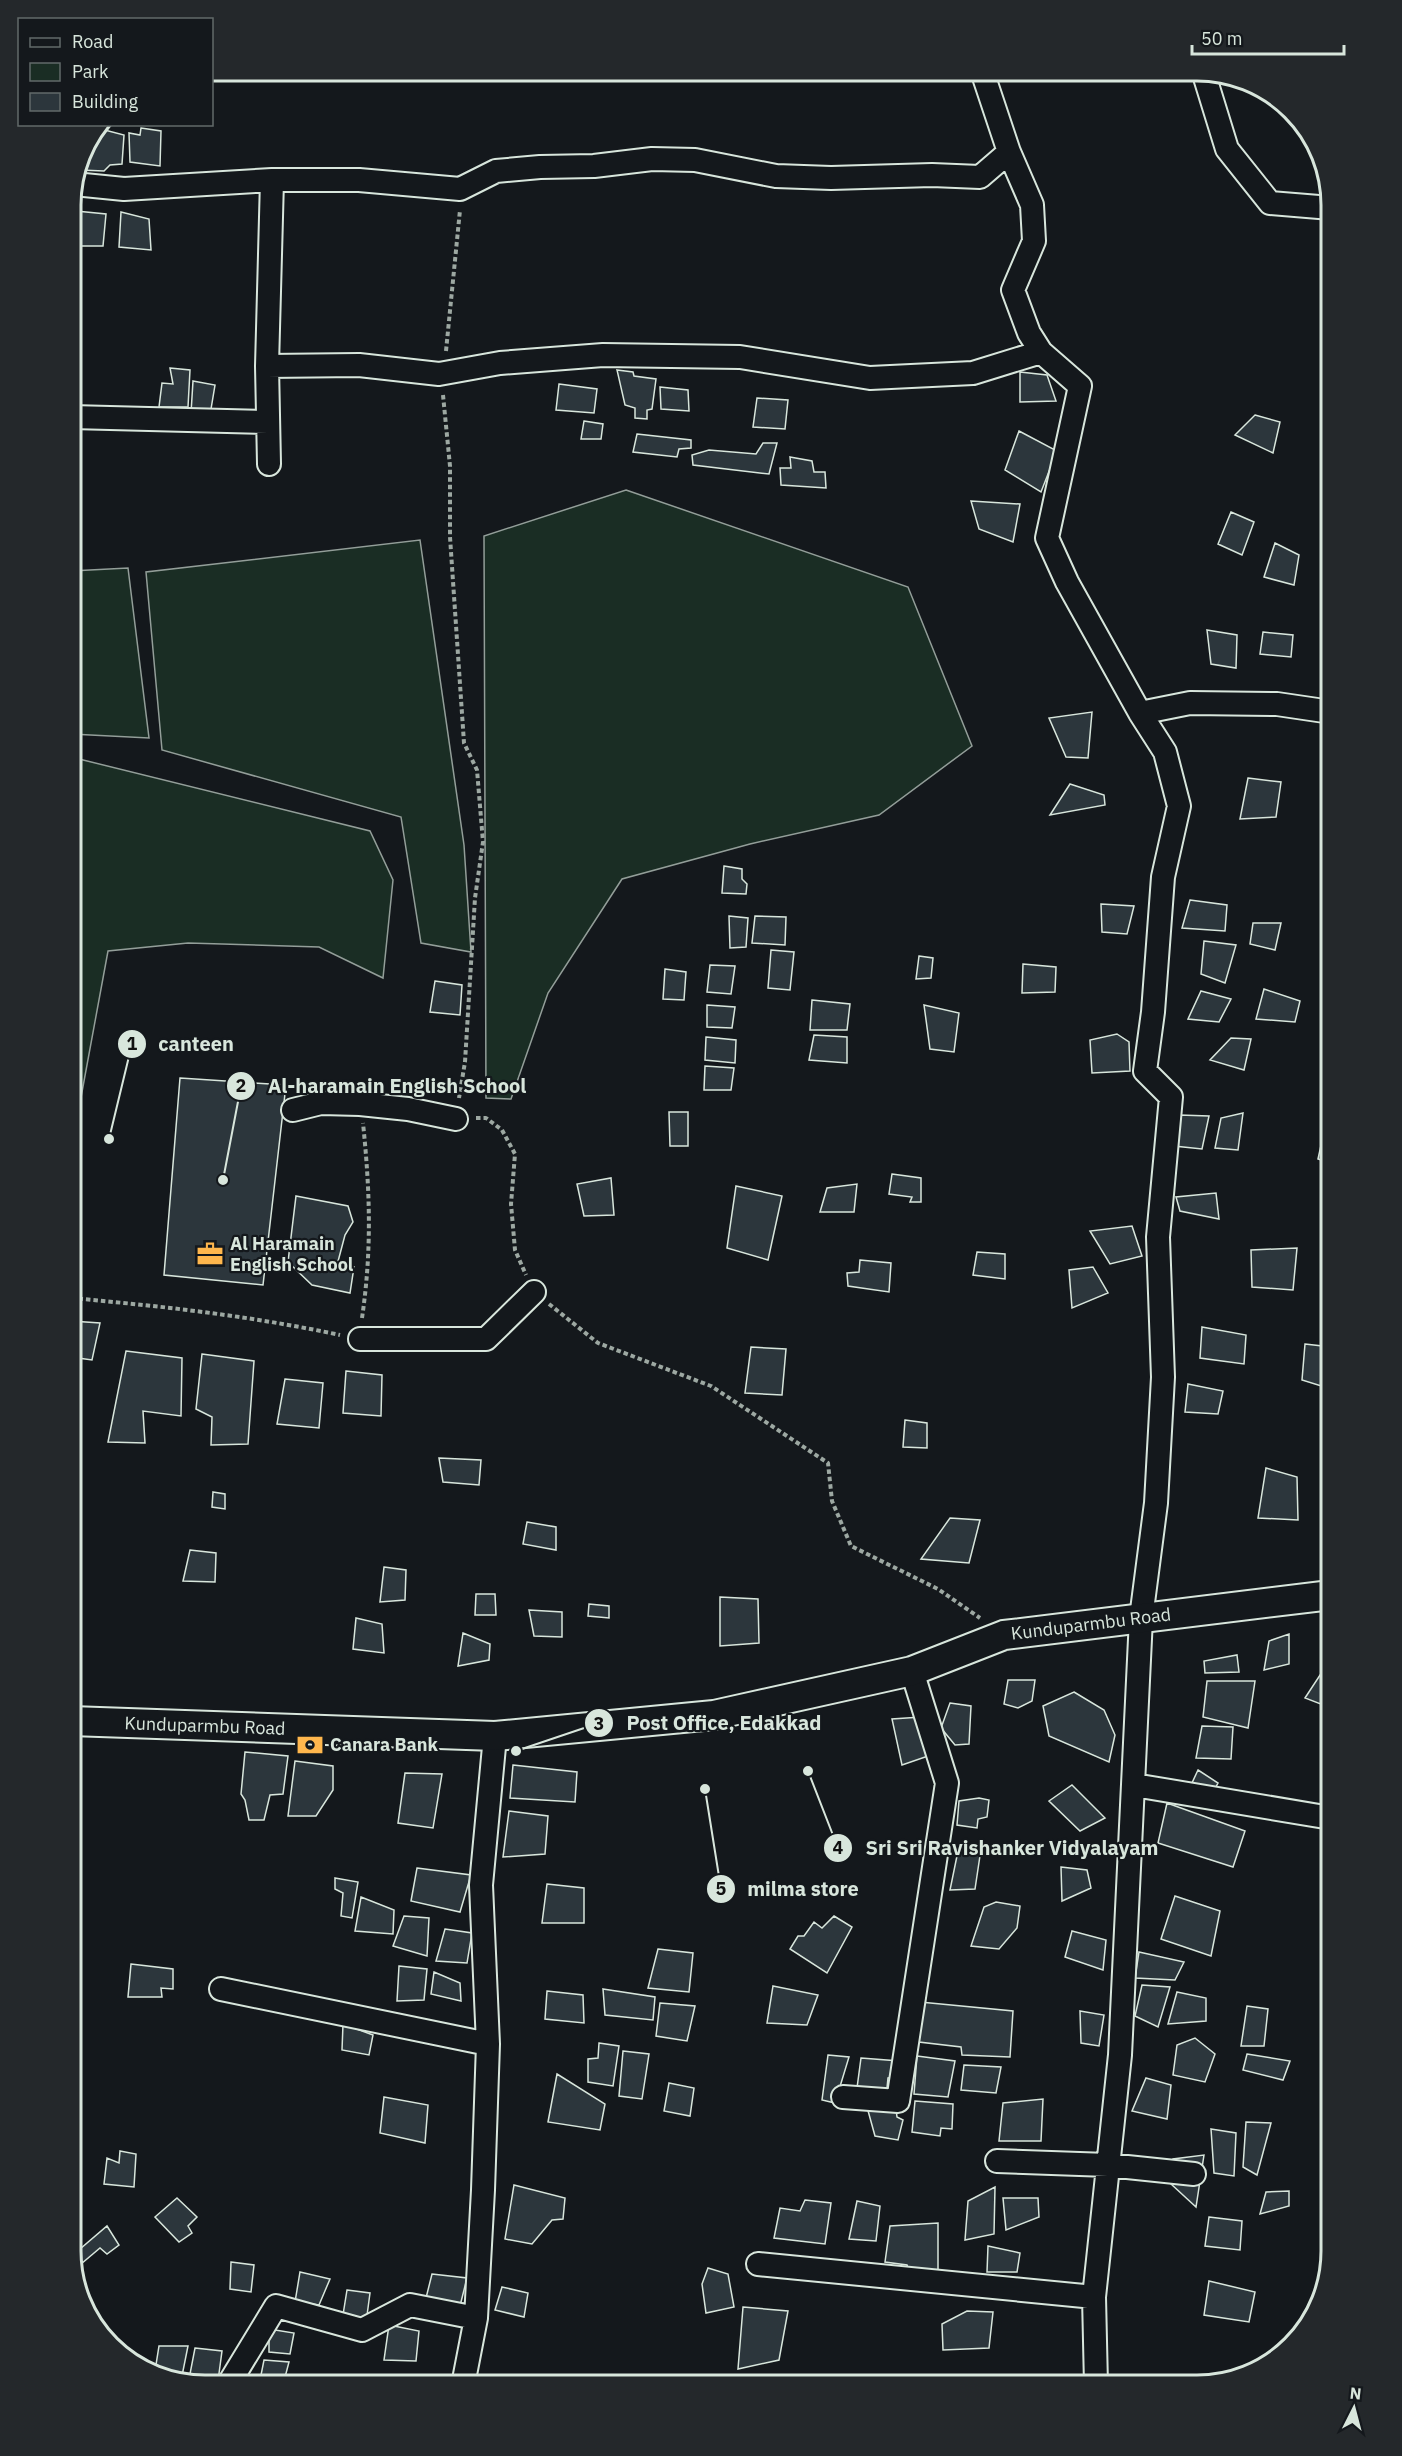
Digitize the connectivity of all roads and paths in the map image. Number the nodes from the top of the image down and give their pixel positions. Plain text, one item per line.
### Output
1 (985, 81) edge
2 (1206, 81) edge
3 (1009, 152) junction
4 (272, 180) junction
5 (83, 185) edge
6 (463, 188) junction
7 (1321, 207) edge
8 (1041, 352) junction
9 (267, 366) junction
10 (444, 373) junction
11 (81, 417) edge
12 (268, 422) junction
13 (269, 464) dead end
14 (1321, 710) edge
15 (1140, 713) junction
16 (360, 1104) junction
17 (293, 1110) dead end
18 (456, 1119) junction
19 (534, 1292) junction
20 (81, 1299) edge
21 (360, 1339) junction
22 (1321, 1596) edge
23 (1141, 1618) junction
24 (1004, 1635) junction
25 (912, 1671) junction
26 (81, 1721) edge
27 (495, 1736) junction
28 (1134, 1785) junction
29 (1321, 1816) edge
30 (221, 1989) dead end
31 (488, 2043) junction
32 (843, 2097) dead end
33 (997, 2161) dead end
34 (1108, 2165) junction
35 (1194, 2174) dead end
36 (758, 2264) dead end
37 (1094, 2297) junction
38 (476, 2318) junction
39 (234, 2375) edge
40 (465, 2375) edge
41 (1096, 2375) edge

1 - 3 street
2 - 7 street
3 - 6 street
3 - 8 street
4 - 5 street
4 - 6 street
4 - 9 street
6 - 10 path
8 - 10 street
8 - 15 street
9 - 10 street
9 - 12 street
10 - 18 path
11 - 12 street
12 - 13 street
14 - 15 street
15 - 23 street
16 - 17 street
16 - 18 street
16 - 21 path
18 - 19 path
19 - 21 street
19 - 24 path
20 - 21 path
22 - 23 main road, Kunduparmbu Road
23 - 24 main road, Kunduparmbu Road
23 - 28 street
24 - 25 main road, Kunduparmbu Road
25 - 27 main road, Kunduparmbu Road
25 - 32 street
26 - 27 main road, Kunduparmbu Road
27 - 31 street
28 - 29 street
28 - 34 street
30 - 31 street
31 - 38 street
33 - 34 street
34 - 35 street
34 - 37 street
36 - 37 street
37 - 41 street
38 - 39 street
38 - 40 street

